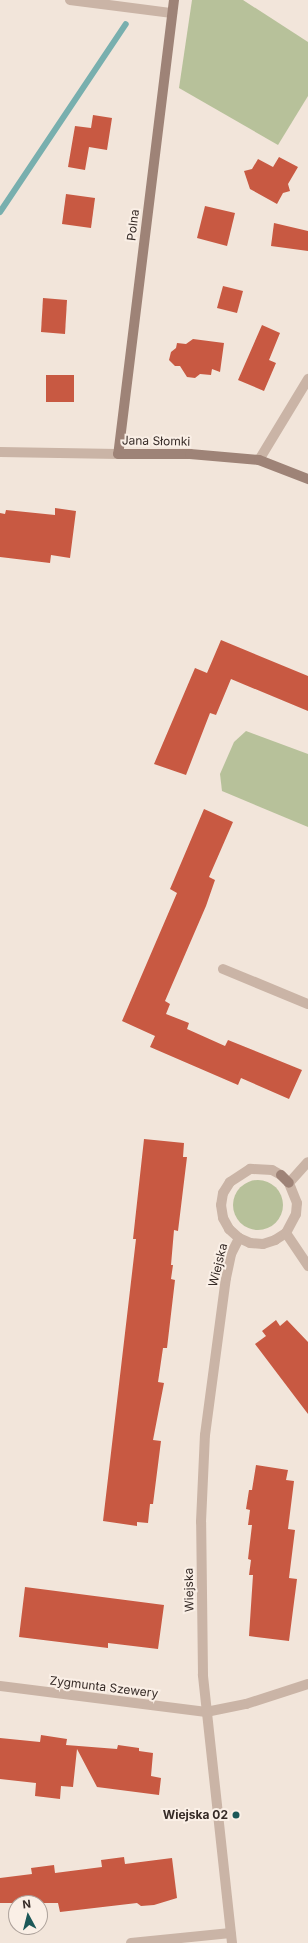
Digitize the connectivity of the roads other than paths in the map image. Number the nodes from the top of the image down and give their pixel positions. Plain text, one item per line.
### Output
1 (70, 0) edge
2 (174, 0) edge
3 (172, 13) junction
4 (308, 380) edge
5 (0, 452) edge
6 (118, 454) junction
7 (259, 460) junction
8 (308, 479) edge
9 (223, 969) dead end
10 (308, 1004) edge
11 (308, 1162) edge
12 (289, 1183) junction
13 (286, 1233) junction
14 (238, 1238) junction
15 (308, 1266) edge
16 (308, 1684) edge
17 (0, 1686) edge
18 (206, 1712) junction
19 (232, 1938) edge
20 (131, 1943) edge

1 - 3 street
2 - 3 street, Polna
3 - 6 street, Polna
4 - 7 street
5 - 6 street, Jana Słomki
6 - 7 street, Jana Słomki
7 - 8 street, Jana Słomki
9 - 10 street
11 - 12 street
12 - 13 street
12 - 14 street
13 - 14 street
13 - 15 street
14 - 18 street, Wiejska
16 - 18 street, Zygmunta Szewery
17 - 18 street, Zygmunta Szewery
18 - 19 street, Wiejska
19 - 20 street

